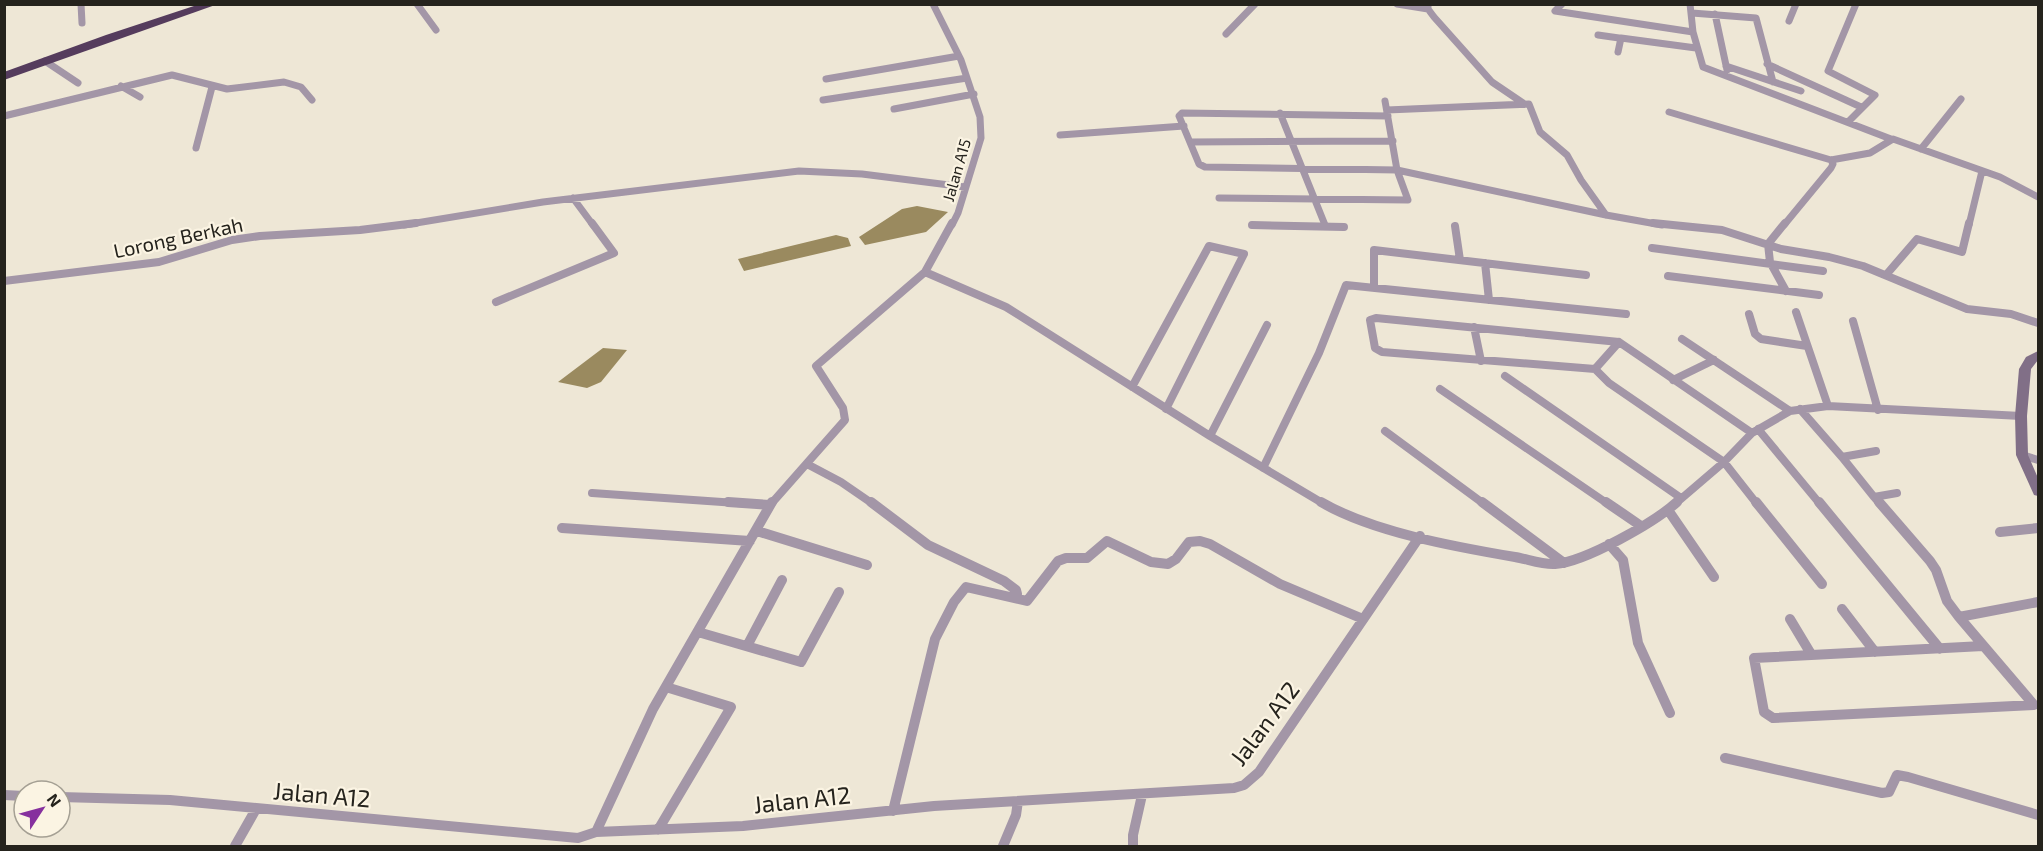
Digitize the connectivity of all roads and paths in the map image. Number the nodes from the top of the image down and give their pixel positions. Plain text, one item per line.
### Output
1 (81, 4) edge
2 (213, 4) edge
3 (417, 4) edge
4 (933, 4) edge
5 (1255, 4) edge
6 (1397, 4) edge
7 (1562, 4) edge
8 (1690, 4) edge
9 (1796, 4) edge
10 (1856, 4) edge
11 (1428, 7) edge
12 (1692, 13) junction
13 (1715, 14) junction
14 (1789, 21) dead end
15 (82, 23) dead end
16 (436, 30) dead end
17 (1693, 32) junction
18 (1226, 34) dead end
19 (1598, 35) dead end
20 (1619, 38) junction
21 (1696, 48) junction
22 (1618, 52) dead end
23 (959, 56) junction
24 (45, 61) junction
25 (1767, 64) junction
26 (1726, 66) junction
27 (4, 76) edge
28 (967, 78) junction
29 (1729, 78) junction
30 (826, 79) dead end
31 (1773, 82) junction
32 (78, 83) dead end
33 (121, 86) junction
34 (212, 87) junction
35 (1801, 90) dead end
36 (974, 94) junction
37 (140, 97) dead end
38 (1961, 99) dead end
39 (312, 100) dead end
40 (823, 100) dead end
41 (1384, 101) dead end
42 (1523, 103) junction
43 (1861, 107) junction
44 (894, 109) dead end
45 (1669, 112) dead end
46 (1280, 113) junction
47 (1387, 113) junction
48 (4, 116) edge
49 (1848, 122) junction
50 (1184, 126) junction
51 (1060, 135) dead end
52 (1891, 139) junction
53 (1291, 141) junction
54 (1393, 141) junction
55 (1190, 142) junction
56 (196, 148) dead end
57 (1921, 149) junction
58 (1831, 160) junction
59 (1302, 168) junction
60 (1397, 170) junction
61 (1982, 171) junction
62 (965, 187) junction
63 (2038, 197) edge
64 (573, 198) junction
65 (1219, 198) dead end
66 (1315, 198) junction
67 (1606, 215) junction
68 (1252, 225) dead end
69 (1325, 225) junction
70 (1455, 226) dead end
71 (1344, 227) dead end
72 (1768, 244) junction
73 (1652, 248) dead end
74 (1460, 260) junction
75 (1770, 262) junction
76 (1485, 263) junction
77 (925, 272) junction
78 (1823, 272) dead end
79 (1886, 274) junction
80 (1586, 275) dead end
81 (1668, 276) dead end
82 (4, 281) edge
83 (1374, 288) junction
84 (1786, 291) junction
85 (1819, 295) dead end
86 (1490, 300) junction
87 (496, 302) dead end
88 (1796, 312) dead end
89 (1626, 314) dead end
90 (1749, 314) dead end
91 (1853, 321) dead end
92 (1267, 324) dead end
93 (2038, 324) edge
94 (1474, 327) junction
95 (1682, 339) dead end
96 (1619, 342) junction
97 (1807, 346) junction
98 (2038, 355) edge
99 (1714, 360) junction
100 (1481, 361) junction
101 (1595, 369) junction
102 (1505, 376) dead end
103 (1673, 380) junction
104 (1132, 387) junction
105 (1440, 389) dead end
106 (1828, 406) junction
107 (1166, 409) junction
108 (1800, 409) junction
109 (1878, 410) junction
110 (1790, 411) junction
111 (2021, 416) junction
112 (1384, 431) dead end
113 (1755, 431) junction
114 (1210, 436) junction
115 (1876, 451) dead end
116 (2022, 455) junction
117 (1842, 458) junction
118 (2038, 460) edge
119 (1724, 462) junction
120 (807, 464) junction
121 (1263, 468) junction
122 (2038, 491) edge
123 (592, 493) dead end
124 (1897, 493) dead end
125 (1874, 497) junction
126 (1681, 498) junction
127 (770, 505) junction
128 (1668, 510) junction
129 (1641, 526) junction
130 (562, 528) dead end
131 (2038, 528) edge
132 (757, 531) junction
133 (2000, 532) dead end
134 (1420, 536) junction
135 (750, 541) junction
136 (1610, 544) junction
137 (1564, 563) junction
138 (867, 565) dead end
139 (1714, 578) dead end
140 (782, 580) dead end
141 (1822, 584) dead end
142 (839, 592) dead end
143 (1013, 596) junction
144 (2038, 602) edge
145 (1842, 609) dead end
146 (1959, 616) junction
147 (1363, 619) junction
148 (1790, 620) dead end
149 (698, 632) junction
150 (747, 646) junction
151 (1983, 646) junction
152 (1940, 648) junction
153 (1875, 652) junction
154 (1811, 654) junction
155 (666, 687) junction
156 (1670, 713) dead end
157 (1725, 758) dead end
158 (1142, 795) junction
159 (72, 797) edge
160 (1018, 801) junction
161 (256, 809) junction
162 (893, 811) junction
163 (2038, 815) edge
164 (658, 830) junction
165 (596, 832) junction
166 (235, 846) edge
167 (1003, 846) edge
168 (1134, 846) edge

1 - 15 street
2 - 24 highway
3 - 16 street
4 - 23 street, Jalan A15
5 - 18 street
6 - 11 street
7 - 17 street
8 - 12 street
9 - 14 street
10 - 43 street
11 - 42 street
12 - 13 street
12 - 17 street
13 - 25 street
13 - 26 street
17 - 21 street
19 - 20 street
20 - 21 street
20 - 22 street
21 - 29 street
23 - 28 street, Jalan A15
23 - 30 street
24 - 27 highway
24 - 32 street
25 - 31 street
25 - 43 street
26 - 29 street
26 - 31 street
28 - 36 street, Jalan A15
28 - 40 street
29 - 49 street
31 - 35 street
33 - 34 street
33 - 37 street
33 - 48 street
34 - 39 street
34 - 56 street
36 - 44 street
36 - 62 street, Jalan A15
38 - 57 street
41 - 47 street
42 - 47 street
42 - 67 street
43 - 49 street
45 - 58 street
46 - 47 street
46 - 50 street
46 - 53 street
47 - 54 street
49 - 52 street
50 - 51 street
50 - 55 street
52 - 57 street
52 - 58 street
53 - 54 street
53 - 55 street
53 - 59 street
54 - 60 street
55 - 59 street
57 - 61 street
58 - 72 street
59 - 60 street
59 - 66 street
60 - 66 street
60 - 67 street
61 - 63 street
61 - 79 street
62 - 64 street, Lorong Berkah
62 - 77 street, Jalan A15
64 - 82 street, Lorong Berkah
64 - 87 street
65 - 66 street
66 - 69 street
67 - 72 street
68 - 69 street
69 - 71 street
70 - 74 street
72 - 75 street
72 - 79 street
73 - 75 street
74 - 76 street
74 - 83 street
75 - 78 street
75 - 84 street
76 - 80 street
76 - 86 street
77 - 104 street
77 - 120 street
79 - 93 street
81 - 84 street
83 - 86 street
83 - 121 street
84 - 85 street
86 - 89 street
88 - 97 street
90 - 97 street
91 - 109 street
92 - 114 street
94 - 96 street
94 - 100 street
94 - 100 street
95 - 99 street
96 - 101 street
96 - 103 street
97 - 106 street
98 - 111 street
99 - 103 street
99 - 110 street
100 - 101 street
101 - 119 street
102 - 126 street
103 - 113 street
104 - 107 street
104 - 107 street
105 - 129 street
106 - 108 street
106 - 109 street
107 - 114 street
108 - 110 street
108 - 117 street
109 - 111 street
110 - 113 street
111 - 116 street
112 - 137 street
113 - 119 street
113 - 152 street
114 - 121 street
115 - 117 street
116 - 118 street
116 - 122 street
117 - 125 street
119 - 126 street
119 - 141 street
120 - 127 street
120 - 143 street
121 - 134 street
123 - 127 street
124 - 125 street
125 - 146 street
126 - 128 street
127 - 132 street
128 - 129 street
128 - 139 street
129 - 136 street
130 - 135 street
131 - 133 street
132 - 135 street
132 - 138 street
134 - 137 street
134 - 147 street, Jalan A12
135 - 149 street
136 - 137 street
136 - 156 street
140 - 150 street
142 - 150 street
143 - 147 street
143 - 162 street
144 - 146 street
145 - 153 street
146 - 151 street
147 - 158 street, Jalan A12
148 - 154 street
149 - 150 street
149 - 155 street
151 - 152 street
151 - 154 street
152 - 153 street
153 - 154 street
155 - 164 street
155 - 165 street
157 - 163 street
158 - 160 street, Jalan A12
158 - 168 street
159 - 161 street, Jalan A12
160 - 162 street, Jalan A12
160 - 167 street
161 - 165 street, Jalan A12
161 - 166 street
162 - 164 street, Jalan A12
164 - 165 street, Jalan A12

